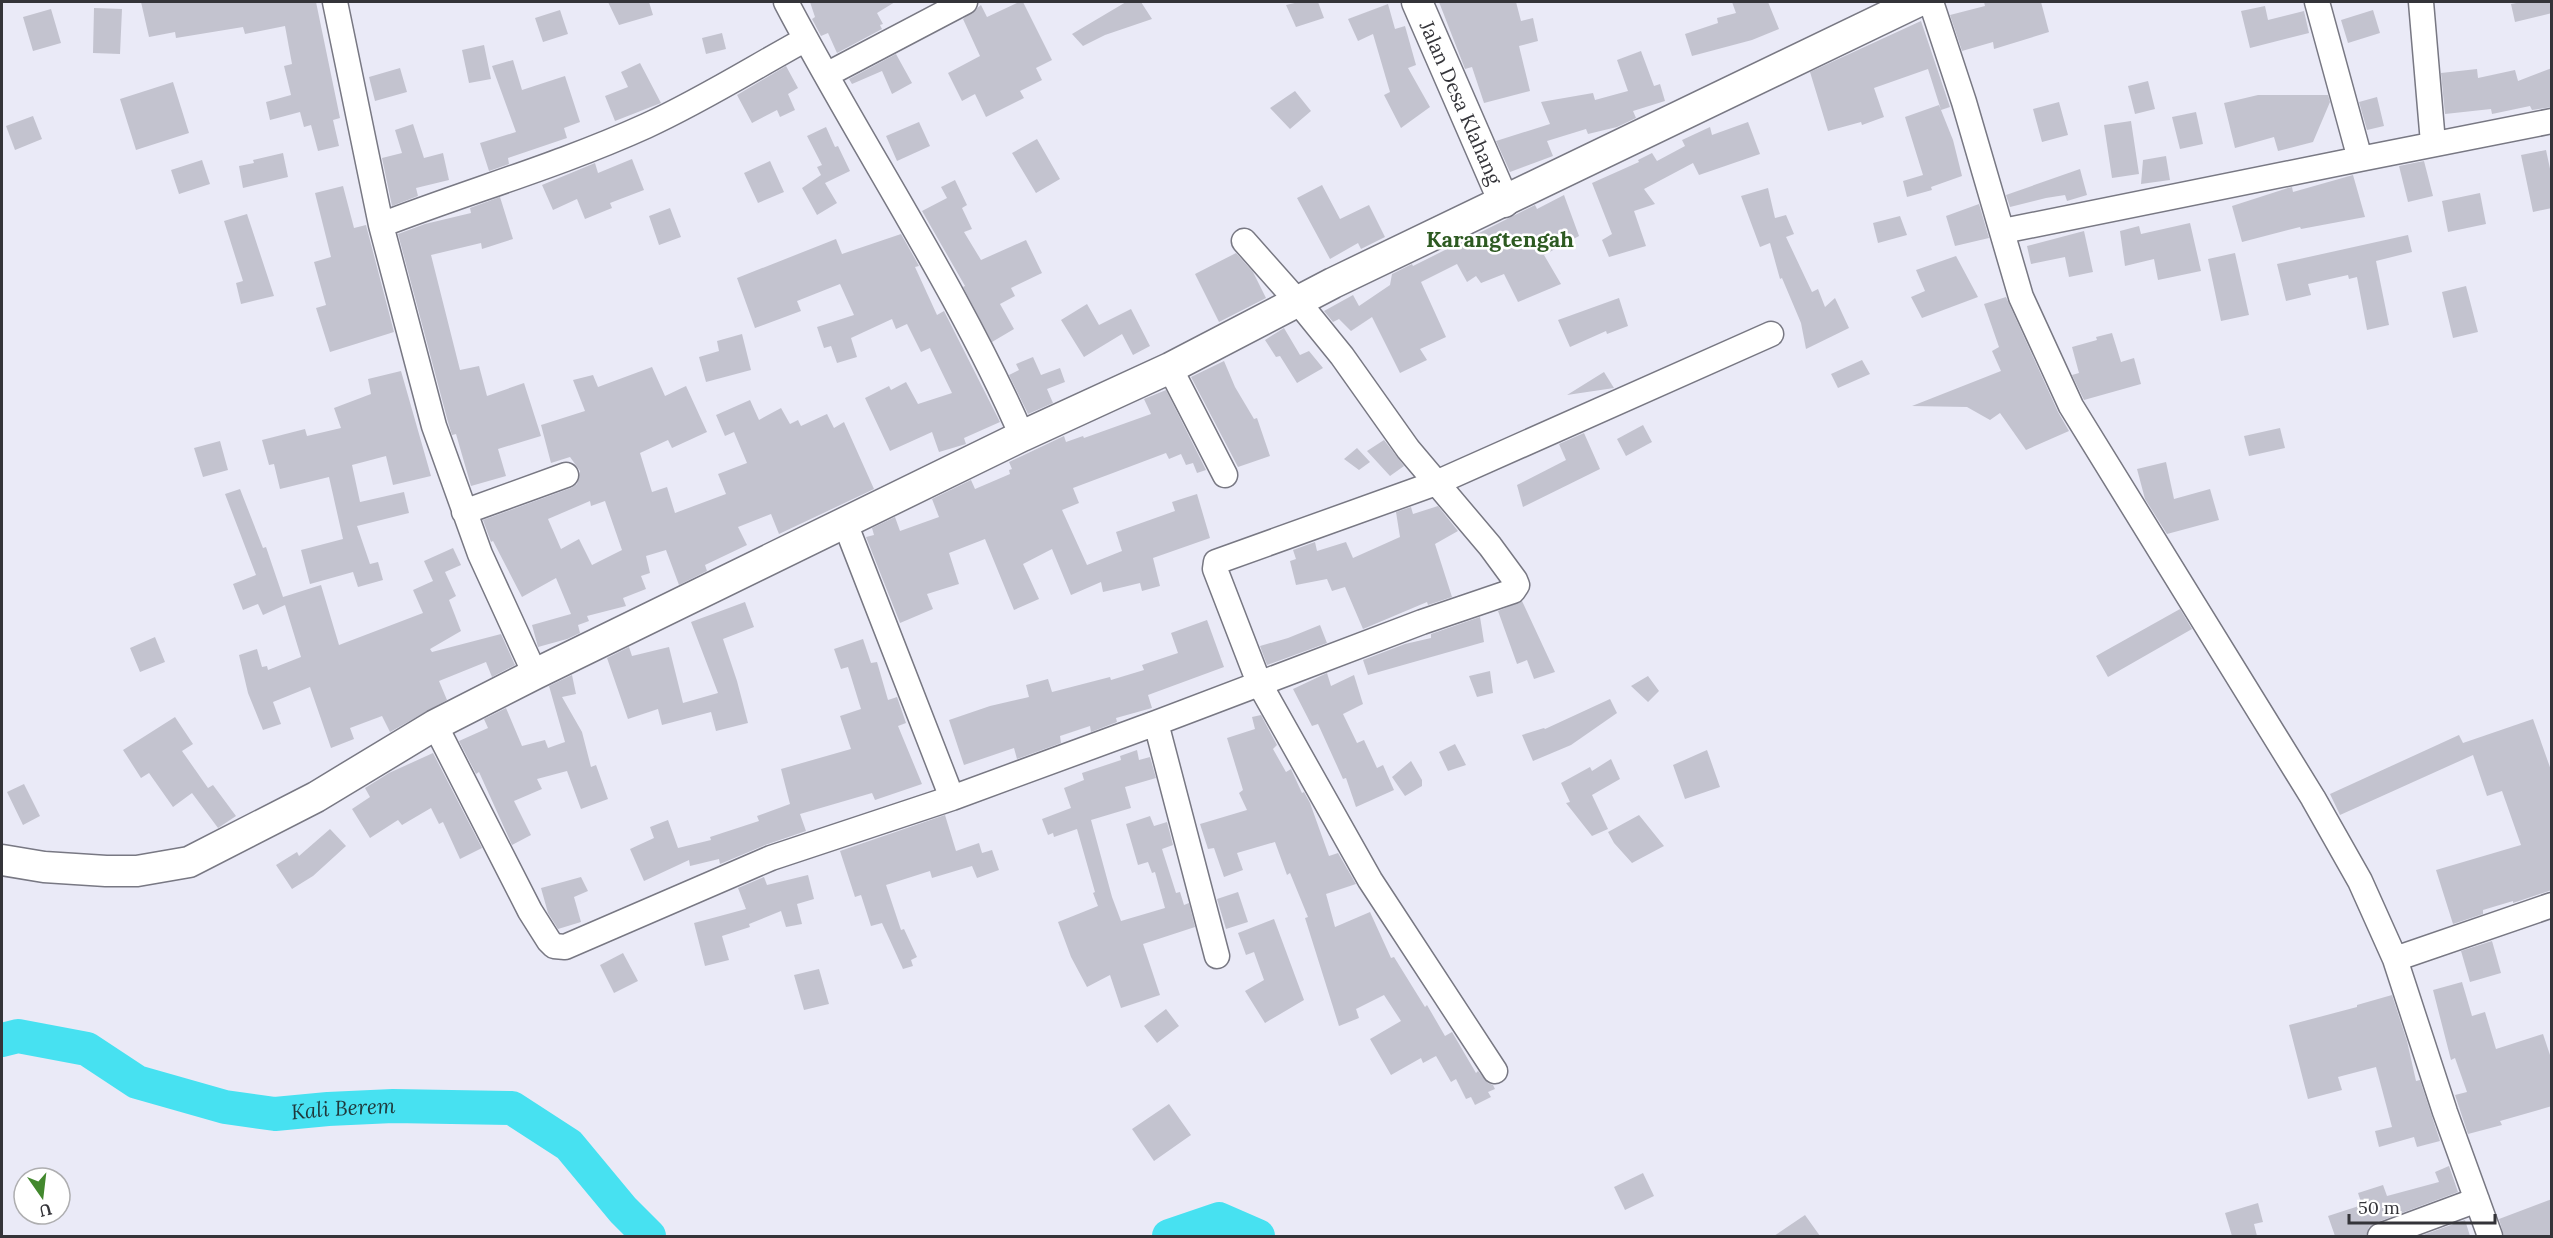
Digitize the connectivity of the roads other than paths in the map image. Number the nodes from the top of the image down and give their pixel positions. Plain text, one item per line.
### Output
1 (335, 2) edge
2 (786, 2) edge
3 (965, 2) edge
4 (1418, 2) edge
5 (1917, 2) edge
6 (1931, 2) edge
7 (2318, 2) edge
8 (2421, 2) edge
9 (806, 39) junction
10 (828, 74) junction
11 (2552, 121) edge
12 (2433, 143) junction
13 (2360, 159) junction
14 (1504, 202) junction
15 (381, 225) junction
16 (2003, 231) junction
17 (1244, 241) dead end
18 (1299, 303) junction
19 (1771, 334) dead end
20 (1170, 368) junction
21 (1022, 436) junction
22 (566, 475) dead end
23 (1225, 475) dead end
24 (1436, 483) junction
25 (464, 512) junction
26 (845, 524) junction
27 (535, 674) junction
28 (1259, 683) junction
29 (1156, 723) junction
30 (435, 725) junction
31 (952, 798) junction
32 (2, 860) edge
33 (2552, 905) edge
34 (1217, 956) dead end
35 (2395, 959) junction
36 (1496, 1071) dead end
37 (2477, 1200) junction
38 (2380, 1236) edge
39 (2490, 1236) edge

1 - 15 street
2 - 9 street
3 - 10 street
4 - 14 street, Jalan Desa Klahang
5 - 14 street
6 - 16 street
7 - 13 street
8 - 12 street
9 - 10 street
9 - 15 street
10 - 21 street
11 - 12 street
12 - 13 street
13 - 16 street
14 - 18 street
15 - 25 street
16 - 35 street
17 - 18 street
18 - 20 street
18 - 24 street
19 - 24 street
20 - 21 street
20 - 23 street
21 - 26 street
22 - 25 street
24 - 28 street
24 - 28 street
25 - 27 street
26 - 27 street
26 - 31 street
27 - 30 street
28 - 29 street
28 - 36 street
29 - 31 street
29 - 34 street
30 - 31 street
30 - 32 street
33 - 35 street
35 - 37 street
37 - 38 street
37 - 39 street

